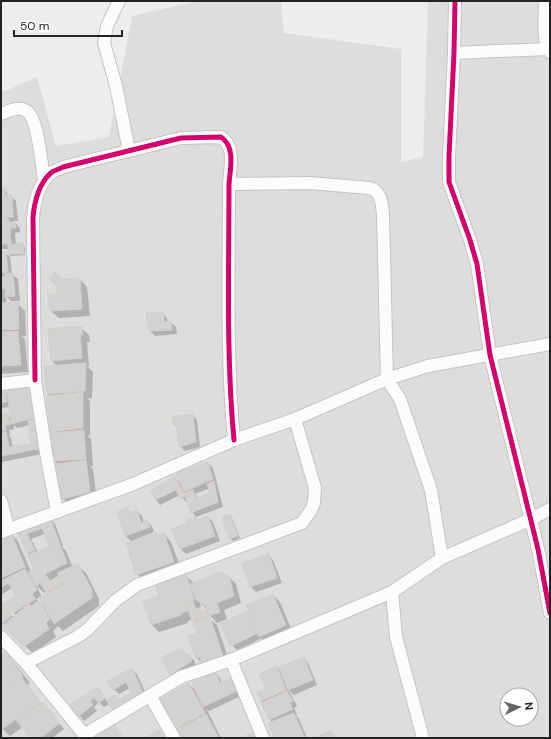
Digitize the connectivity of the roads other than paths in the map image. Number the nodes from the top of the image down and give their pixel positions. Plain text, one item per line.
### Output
1 (119, 1) edge
2 (455, 1) edge
3 (546, 1) edge
4 (549, 51) edge
5 (454, 53) junction
6 (1, 114) edge
7 (128, 151) junction
8 (44, 180) junction
9 (229, 184) junction
10 (550, 344) edge
11 (490, 355) junction
12 (387, 379) junction
13 (35, 380) junction
14 (1, 384) edge
15 (295, 419) junction
16 (234, 440) junction
17 (1, 501) edge
18 (550, 509) edge
19 (57, 512) junction
20 (531, 519) junction
21 (4, 530) edge
22 (538, 549) junction
23 (442, 558) junction
24 (550, 562) edge
25 (392, 592) junction
26 (550, 613) edge
27 (3, 642) edge
28 (231, 660) junction
29 (26, 663) junction
30 (150, 696) junction
31 (85, 736) edge
32 (174, 738) edge
33 (263, 738) edge
34 (424, 738) edge

1 - 7 street
2 - 5 street
3 - 4 street
4 - 5 street
5 - 11 street
6 - 8 street
7 - 8 street
7 - 9 street
8 - 13 street
9 - 12 street
9 - 16 street
10 - 11 street
11 - 12 street
11 - 20 street
12 - 15 street
12 - 23 street
13 - 14 street
13 - 19 street
15 - 16 street
15 - 29 street
16 - 19 street
17 - 21 street
18 - 20 street
19 - 21 street
20 - 22 street
20 - 23 street
22 - 24 street
22 - 26 street
23 - 25 street
25 - 28 street
25 - 34 street
27 - 29 street
28 - 30 street
28 - 33 street
29 - 31 street
30 - 31 street
30 - 32 street

